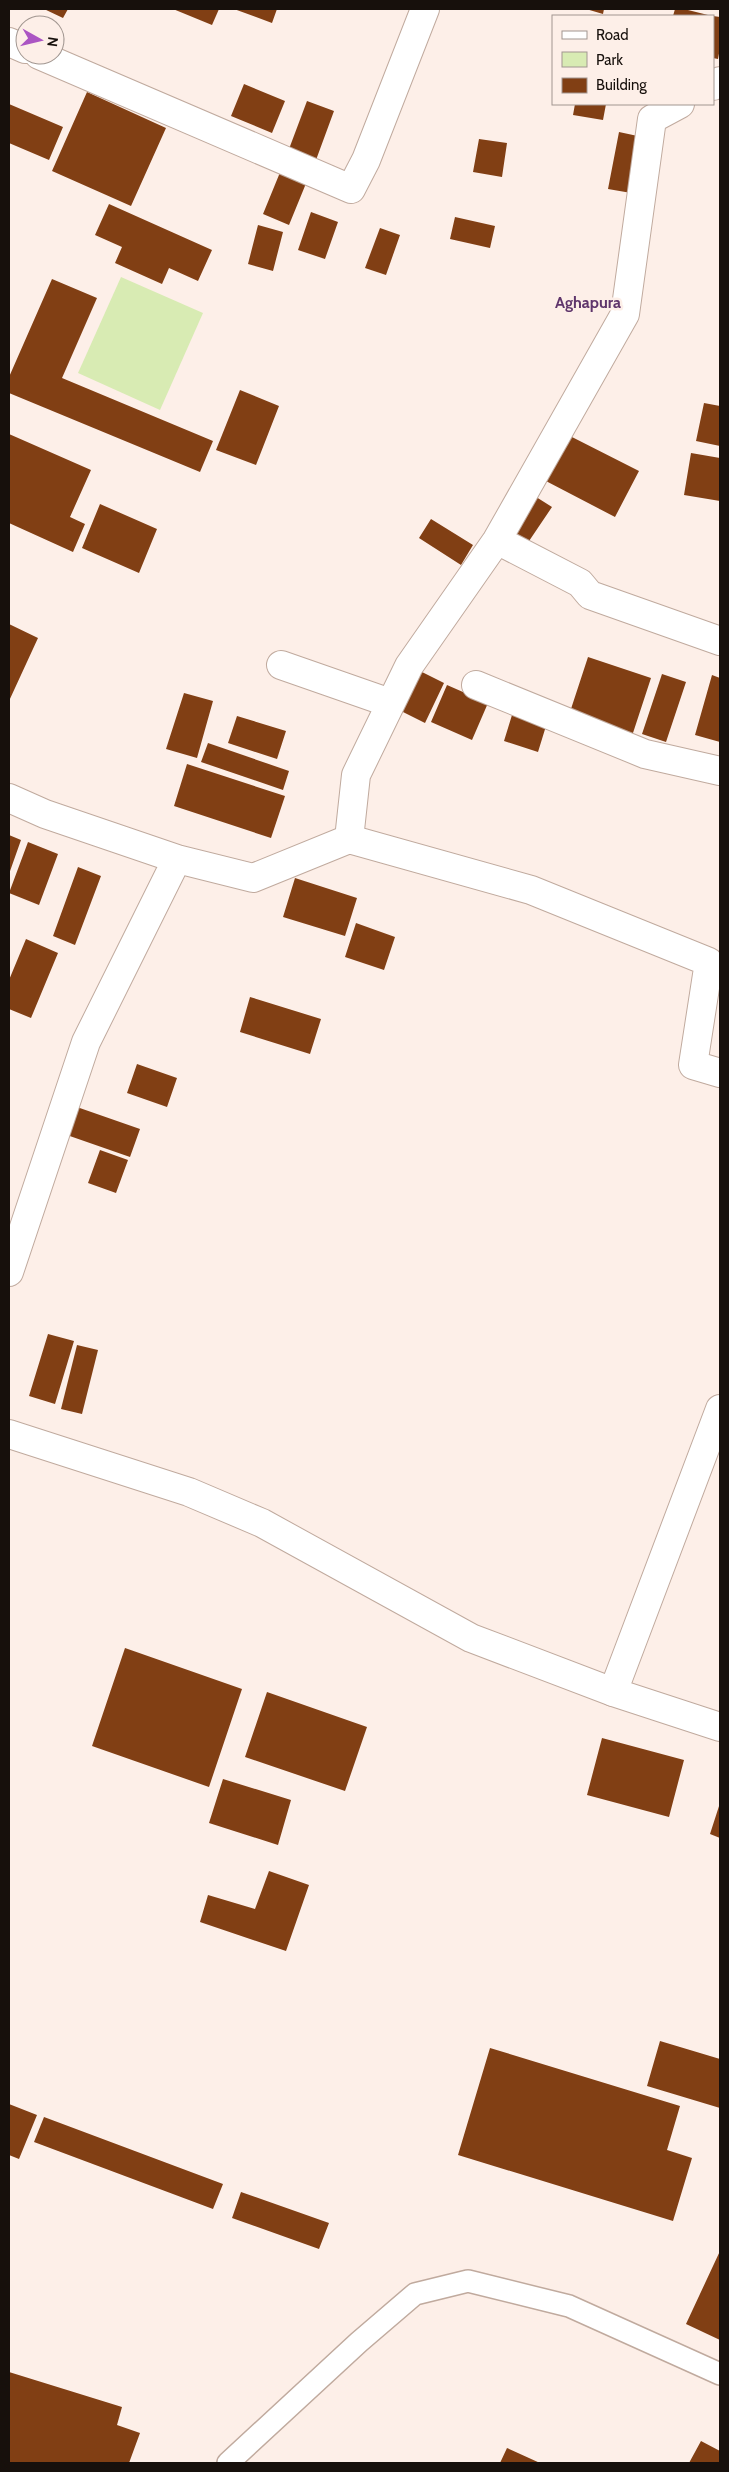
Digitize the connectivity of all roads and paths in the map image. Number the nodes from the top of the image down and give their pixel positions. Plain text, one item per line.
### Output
1 (426, 9) edge
2 (62, 65) edge
3 (678, 105) edge
4 (497, 540) junction
5 (720, 641) edge
6 (281, 665) dead end
7 (476, 684) dead end
8 (390, 703) junction
9 (720, 771) edge
10 (9, 798) edge
11 (349, 839) junction
12 (177, 858) junction
13 (715, 964) edge
14 (720, 1073) edge
15 (9, 1272) edge
16 (720, 1409) edge
17 (9, 1434) edge
18 (613, 1692) junction
19 (720, 1728) edge
20 (720, 2374) edge
21 (228, 2463) edge

1 - 2 street
3 - 4 street
4 - 5 street
4 - 8 street
6 - 8 street
7 - 9 street
8 - 11 street
10 - 12 street
11 - 12 street
11 - 13 street
12 - 15 street
13 - 14 street
16 - 18 street
17 - 18 street
18 - 19 street
20 - 21 lane

